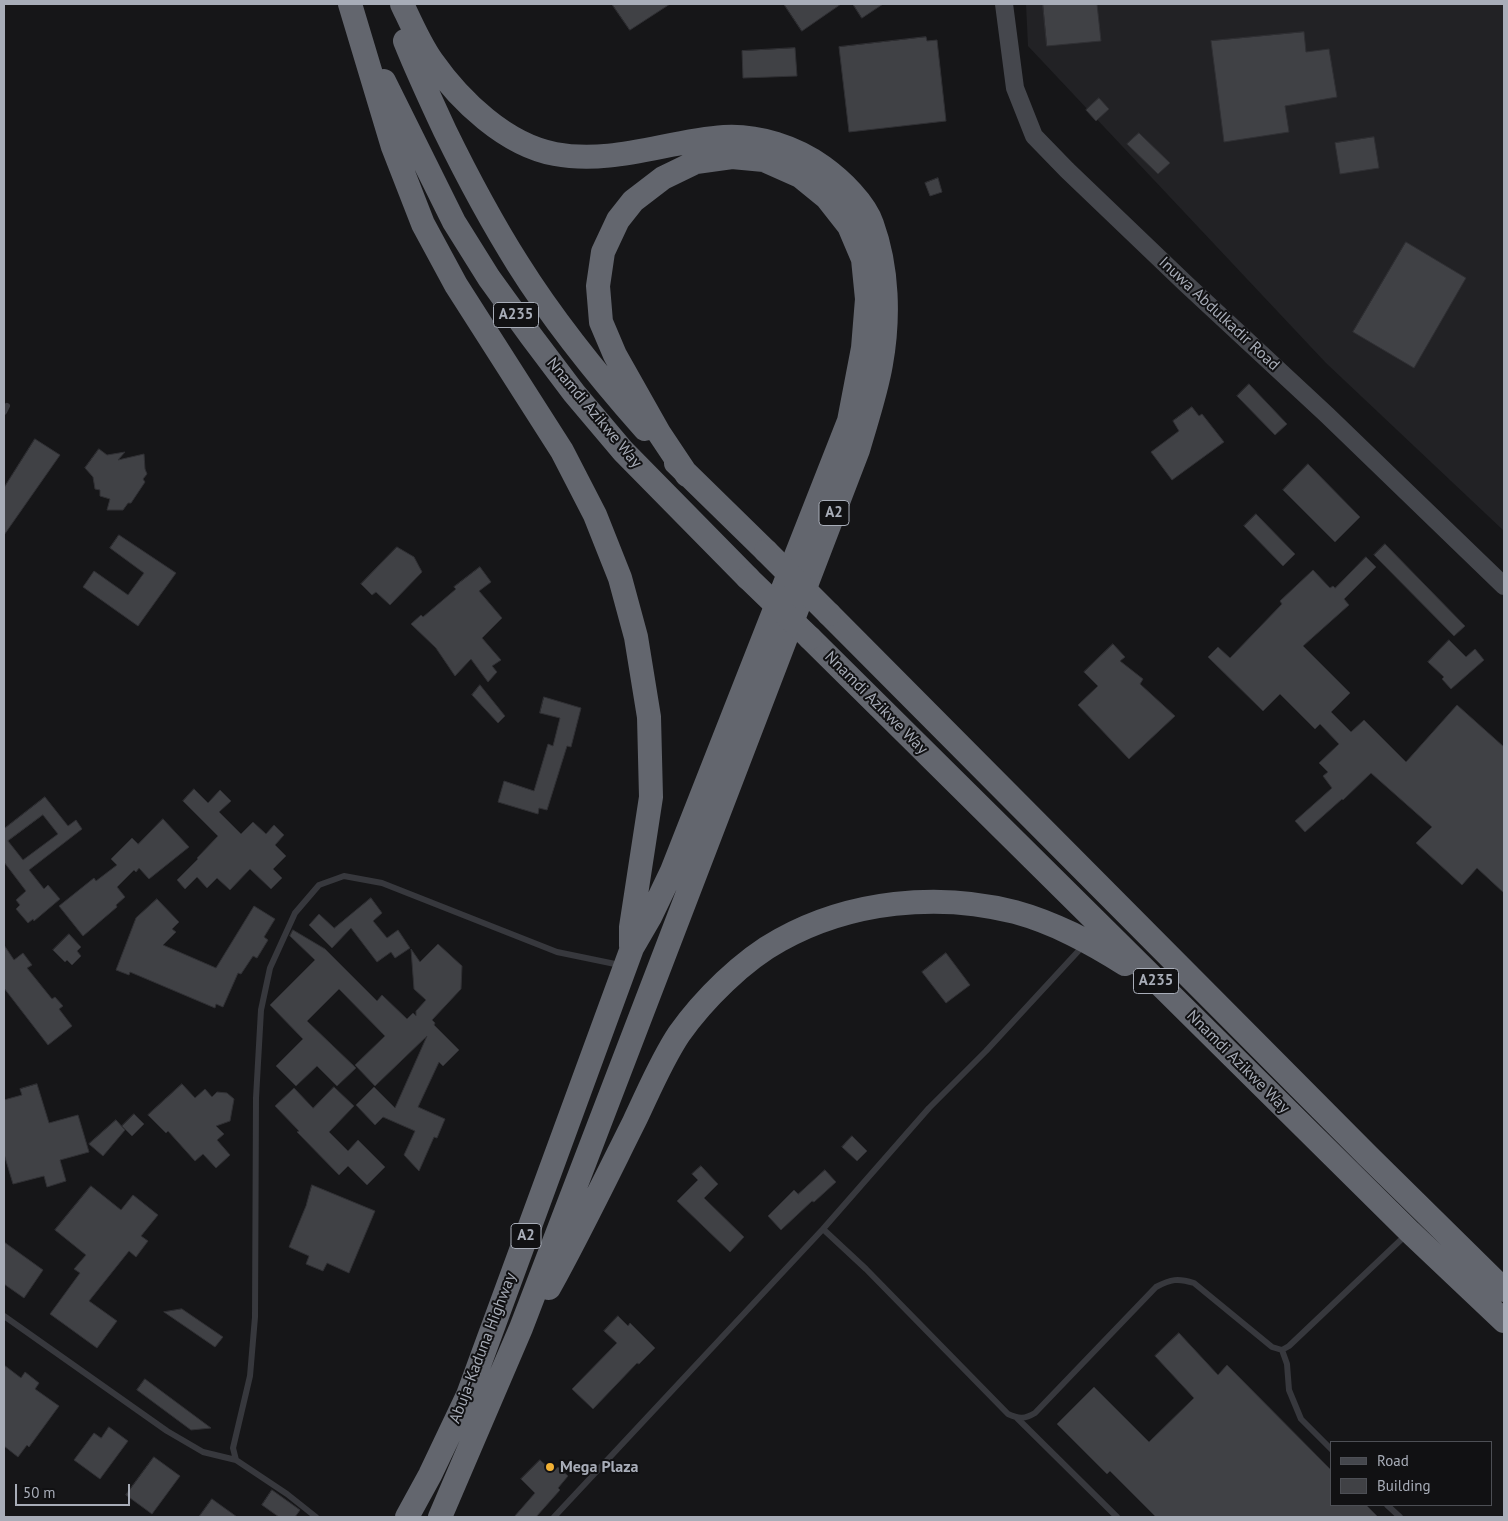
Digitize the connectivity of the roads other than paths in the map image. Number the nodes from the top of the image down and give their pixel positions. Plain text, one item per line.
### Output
1 (350, 4) edge
2 (356, 4) edge
3 (391, 4) edge
4 (402, 4) edge
5 (1004, 4) edge
6 (688, 475) junction
7 (1504, 586) edge
8 (1088, 941) junction
9 (628, 957) junction
10 (1162, 987) junction
11 (824, 1229) junction
12 (1410, 1232) junction
13 (1504, 1290) edge
14 (4, 1316) edge
15 (1504, 1321) edge
16 (521, 1328) junction
17 (1282, 1350) junction
18 (1017, 1418) junction
19 (1330, 1448) edge
20 (236, 1460) junction
21 (1388, 1506) edge
22 (316, 1517) edge
23 (407, 1517) edge
24 (440, 1517) edge
25 (554, 1517) edge
26 (1117, 1517) edge
27 (1400, 1517) edge

1 - 9 highway, A2
2 - 10 highway, Nnamdi Azikwe Way / A235, bridge
3 - 6 highway, Nnamdi Azikwe Way / A235
4 - 16 highway, A2
5 - 7 street, Inuwa Abdulkadir Road
6 - 9 highway
6 - 13 highway, Nnamdi Azikwe Way / A235, bridge
8 - 10 highway
8 - 11 lane
8 - 16 highway
9 - 20 lane
9 - 23 highway, Abuja-Kaduna Highway / A2
10 - 12 highway, Nnamdi Azikwe Way / A235
11 - 18 lane
11 - 25 lane
12 - 15 highway, Nnamdi Azikwe Way / A235
12 - 17 lane
14 - 20 lane
16 - 24 highway, Abuja-Kaduna Highway / A2
17 - 18 lane
17 - 19 lane
18 - 26 lane
20 - 22 lane
21 - 27 lane

